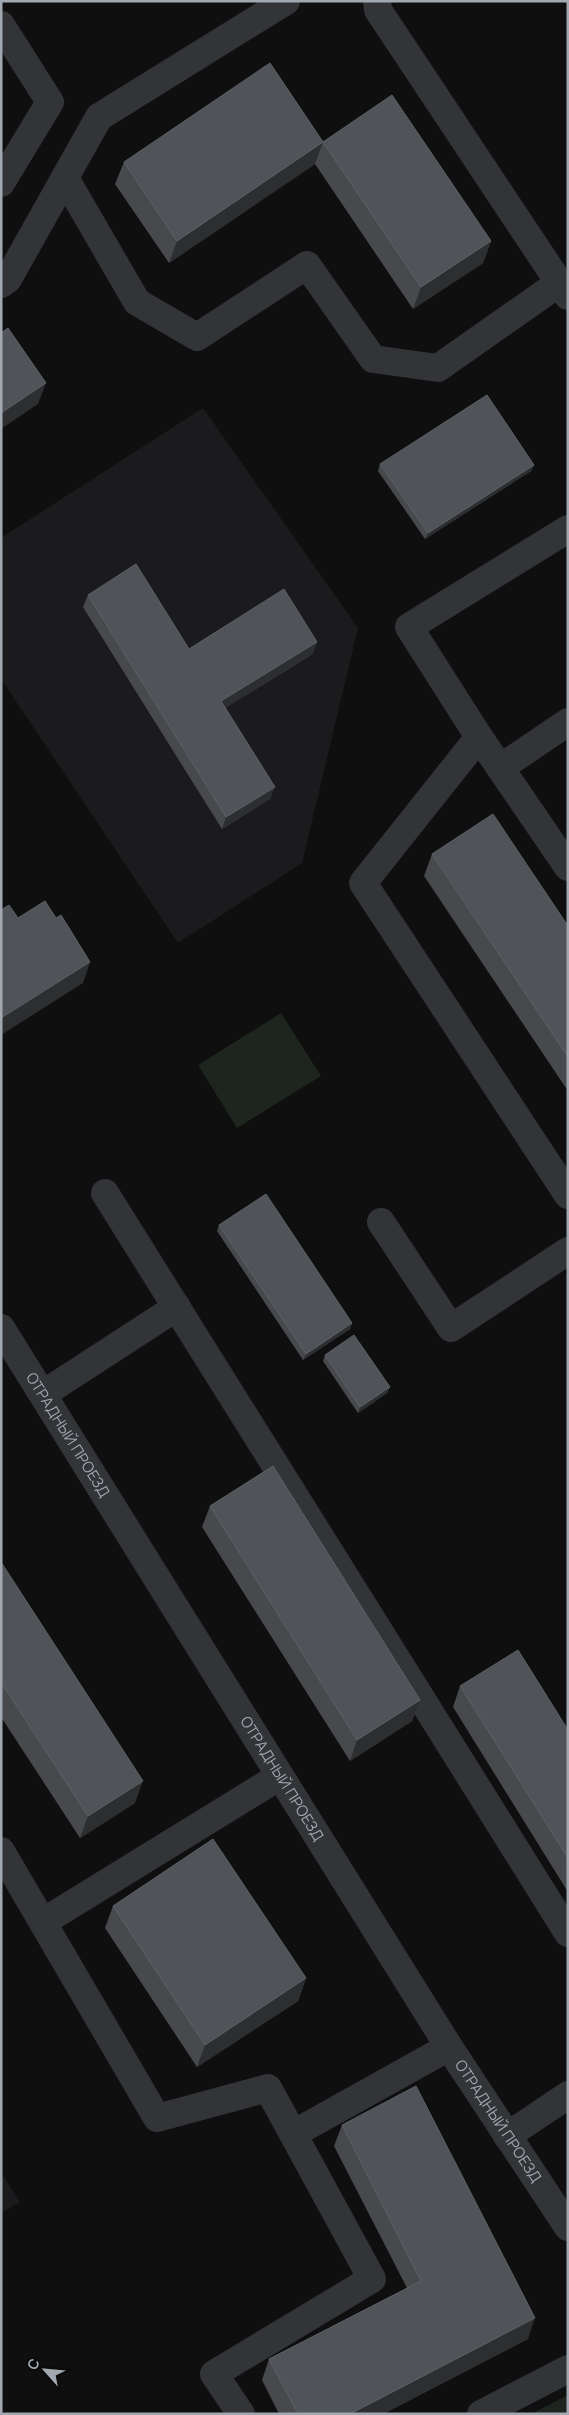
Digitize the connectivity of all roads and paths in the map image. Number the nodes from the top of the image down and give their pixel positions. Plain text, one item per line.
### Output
1 (286, 1) edge
2 (377, 1) edge
3 (1, 25) edge
4 (65, 178) junction
5 (1, 183) edge
6 (1, 284) edge
7 (563, 289) edge
8 (568, 530) edge
9 (568, 722) edge
10 (479, 737) junction
11 (500, 768) junction
12 (568, 867) edge
13 (105, 1193) dead end
14 (568, 1195) edge
15 (380, 1222) dead end
16 (568, 1251) edge
17 (177, 1307) junction
18 (1, 1328) edge
19 (10, 1362) edge
20 (42, 1394) junction
21 (280, 1776) junction
22 (1, 1851) edge
23 (43, 1922) junction
24 (568, 1933) edge
25 (449, 2047) junction
26 (568, 2095) edge
27 (293, 2134) junction
28 (508, 2136) junction
29 (568, 2227) edge
30 (568, 2369) edge
31 (241, 2414) edge
32 (481, 2414) edge

1 - 4 street
2 - 7 street
3 - 5 street
4 - 6 street
4 - 7 street
8 - 10 street
9 - 11 street
10 - 11 street
10 - 14 street
11 - 12 street
13 - 17 street
15 - 16 street
17 - 20 street
17 - 24 street
18 - 19 street, ОТРАДНЫЙ ПРОЕЗД
19 - 20 street, ОТРАДНЫЙ ПРОЕЗД
20 - 21 street, ОТРАДНЫЙ ПРОЕЗД
21 - 23 street
21 - 25 street, ОТРАДНЫЙ ПРОЕЗД
22 - 23 street
23 - 27 street
25 - 27 street
25 - 28 street, ОТРАДНЫЙ ПРОЕЗД
26 - 28 street
27 - 31 street
28 - 29 street, ОТРАДНЫЙ ПРОЕЗД
30 - 32 street

